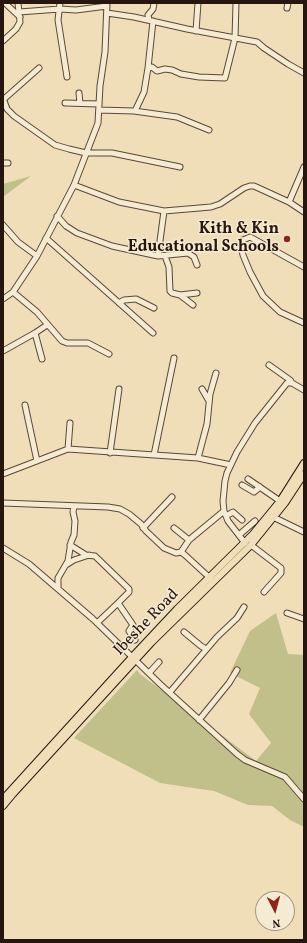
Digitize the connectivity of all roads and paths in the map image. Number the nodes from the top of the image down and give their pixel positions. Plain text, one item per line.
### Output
1 (5, 3) edge
2 (18, 3) edge
3 (60, 3) edge
4 (154, 3) edge
5 (198, 3) edge
6 (236, 3) edge
7 (107, 4) edge
8 (60, 9) junction
9 (107, 13) junction
10 (19, 15) junction
11 (151, 20) junction
12 (196, 31) junction
13 (235, 38) junction
14 (3, 41) edge
15 (40, 68) dead end
16 (148, 68) junction
17 (304, 73) edge
18 (67, 77) dead end
19 (79, 93) dead end
20 (3, 98) edge
21 (65, 103) dead end
22 (80, 103) junction
23 (99, 107) junction
24 (5, 108) edge
25 (135, 111) junction
26 (209, 130) dead end
27 (86, 152) junction
28 (180, 167) dead end
29 (304, 167) edge
30 (74, 185) junction
31 (289, 202) junction
32 (164, 211) junction
33 (304, 212) edge
34 (57, 216) junction
35 (4, 230) edge
36 (46, 238) junction
37 (37, 256) junction
38 (158, 256) junction
39 (165, 256) junction
40 (197, 265) dead end
41 (304, 267) edge
42 (13, 292) junction
43 (198, 293) dead end
44 (180, 295) junction
45 (3, 299) edge
46 (119, 303) junction
47 (193, 305) dead end
48 (154, 308) dead end
49 (304, 322) edge
50 (47, 324) junction
51 (153, 333) dead end
52 (35, 334) junction
53 (3, 351) edge
54 (109, 354) dead end
55 (174, 358) dead end
56 (42, 359) dead end
57 (270, 365) dead end
58 (216, 373) dead end
59 (292, 383) junction
60 (119, 388) dead end
61 (202, 389) dead end
62 (304, 390) edge
63 (209, 402) junction
64 (25, 405) dead end
65 (70, 423) dead end
66 (68, 450) junction
67 (110, 453) junction
68 (154, 455) junction
69 (198, 458) junction
70 (36, 461) junction
71 (304, 463) edge
72 (231, 465) junction
73 (3, 474) edge
74 (304, 474) edge
75 (248, 479) dead end
76 (242, 485) dead end
77 (260, 487) junction
78 (172, 497) dead end
79 (280, 501) junction
80 (3, 503) edge
81 (74, 506) junction
82 (225, 513) junction
83 (271, 517) junction
84 (242, 520) dead end
85 (255, 521) dead end
86 (143, 528) junction
87 (174, 528) dead end
88 (304, 532) edge
89 (239, 535) junction
90 (189, 540) junction
91 (248, 544) junction
92 (70, 545) junction
93 (3, 548) edge
94 (181, 552) junction
95 (90, 555) junction
96 (66, 565) junction
97 (210, 578) junction
98 (58, 588) junction
99 (264, 592) dead end
100 (118, 603) junction
101 (244, 607) dead end
102 (287, 613) dead end
103 (304, 619) edge
104 (97, 623) junction
105 (184, 632) dead end
106 (135, 640) dead end
107 (206, 650) junction
108 (133, 659) junction
109 (159, 662) dead end
110 (237, 670) dead end
111 (149, 673) junction
112 (170, 692) junction
113 (199, 720) junction
114 (3, 799) edge
115 (304, 799) edge
116 (3, 806) edge

1 - 10 street
2 - 10 street
3 - 8 street
4 - 11 street
5 - 12 street
6 - 13 street
7 - 8 street
7 - 9 street
8 - 10 street
8 - 18 street
9 - 11 street
9 - 23 street
10 - 14 street
11 - 12 street
11 - 16 street
12 - 13 street
13 - 16 street
13 - 17 street
15 - 20 street
16 - 25 street
19 - 22 street
20 - 24 street
21 - 22 street
22 - 23 street
23 - 25 street
23 - 27 street
24 - 27 street
25 - 26 street
27 - 28 street
27 - 30 street
29 - 31 street
30 - 32 street
30 - 34 street
31 - 32 street
31 - 33 street
32 - 38 street
34 - 36 street
34 - 38 street
35 - 37 street
36 - 37 street
36 - 46 street
37 - 42 street
38 - 39 street
39 - 40 street
39 - 44 street
41 - 49 street
42 - 45 street
42 - 50 street
43 - 44 street
44 - 47 street
46 - 48 street
46 - 51 street
50 - 52 street
50 - 54 street
52 - 53 street
52 - 56 street
55 - 68 street
57 - 59 street
58 - 63 street
59 - 62 street
59 - 72 street
60 - 67 street
61 - 63 street
63 - 69 street
64 - 70 street
65 - 66 street
66 - 67 street
66 - 70 street
67 - 68 street
68 - 69 street
69 - 72 street
70 - 73 street
71 - 79 main road, Ibeshe Road
72 - 82 street
74 - 83 main road, Ibeshe Road
75 - 77 street
76 - 77 street
77 - 79 street
78 - 86 street
79 - 83 main road, Ibeshe Road
80 - 81 street
81 - 86 street
81 - 92 street
82 - 84 street
82 - 89 street
82 - 90 street
83 - 88 street
83 - 91 main road, Ibeshe Road
85 - 89 street
86 - 94 street
87 - 90 street
89 - 91 street
90 - 94 street
91 - 97 main road, Ibeshe Road
91 - 99 street
91 - 108 main road, Ibeshe Road
92 - 95 street
92 - 96 street
93 - 98 street
94 - 97 street
95 - 96 street
95 - 100 street
96 - 98 street
97 - 108 main road, Ibeshe Road
98 - 104 street
100 - 104 street
100 - 106 street
101 - 107 street
102 - 103 street
104 - 108 street
105 - 107 street
107 - 112 street
108 - 111 street
108 - 114 main road, Ibeshe Road
108 - 116 main road, Ibeshe Road
109 - 111 street
110 - 113 street
111 - 112 street
112 - 113 street
113 - 115 street

